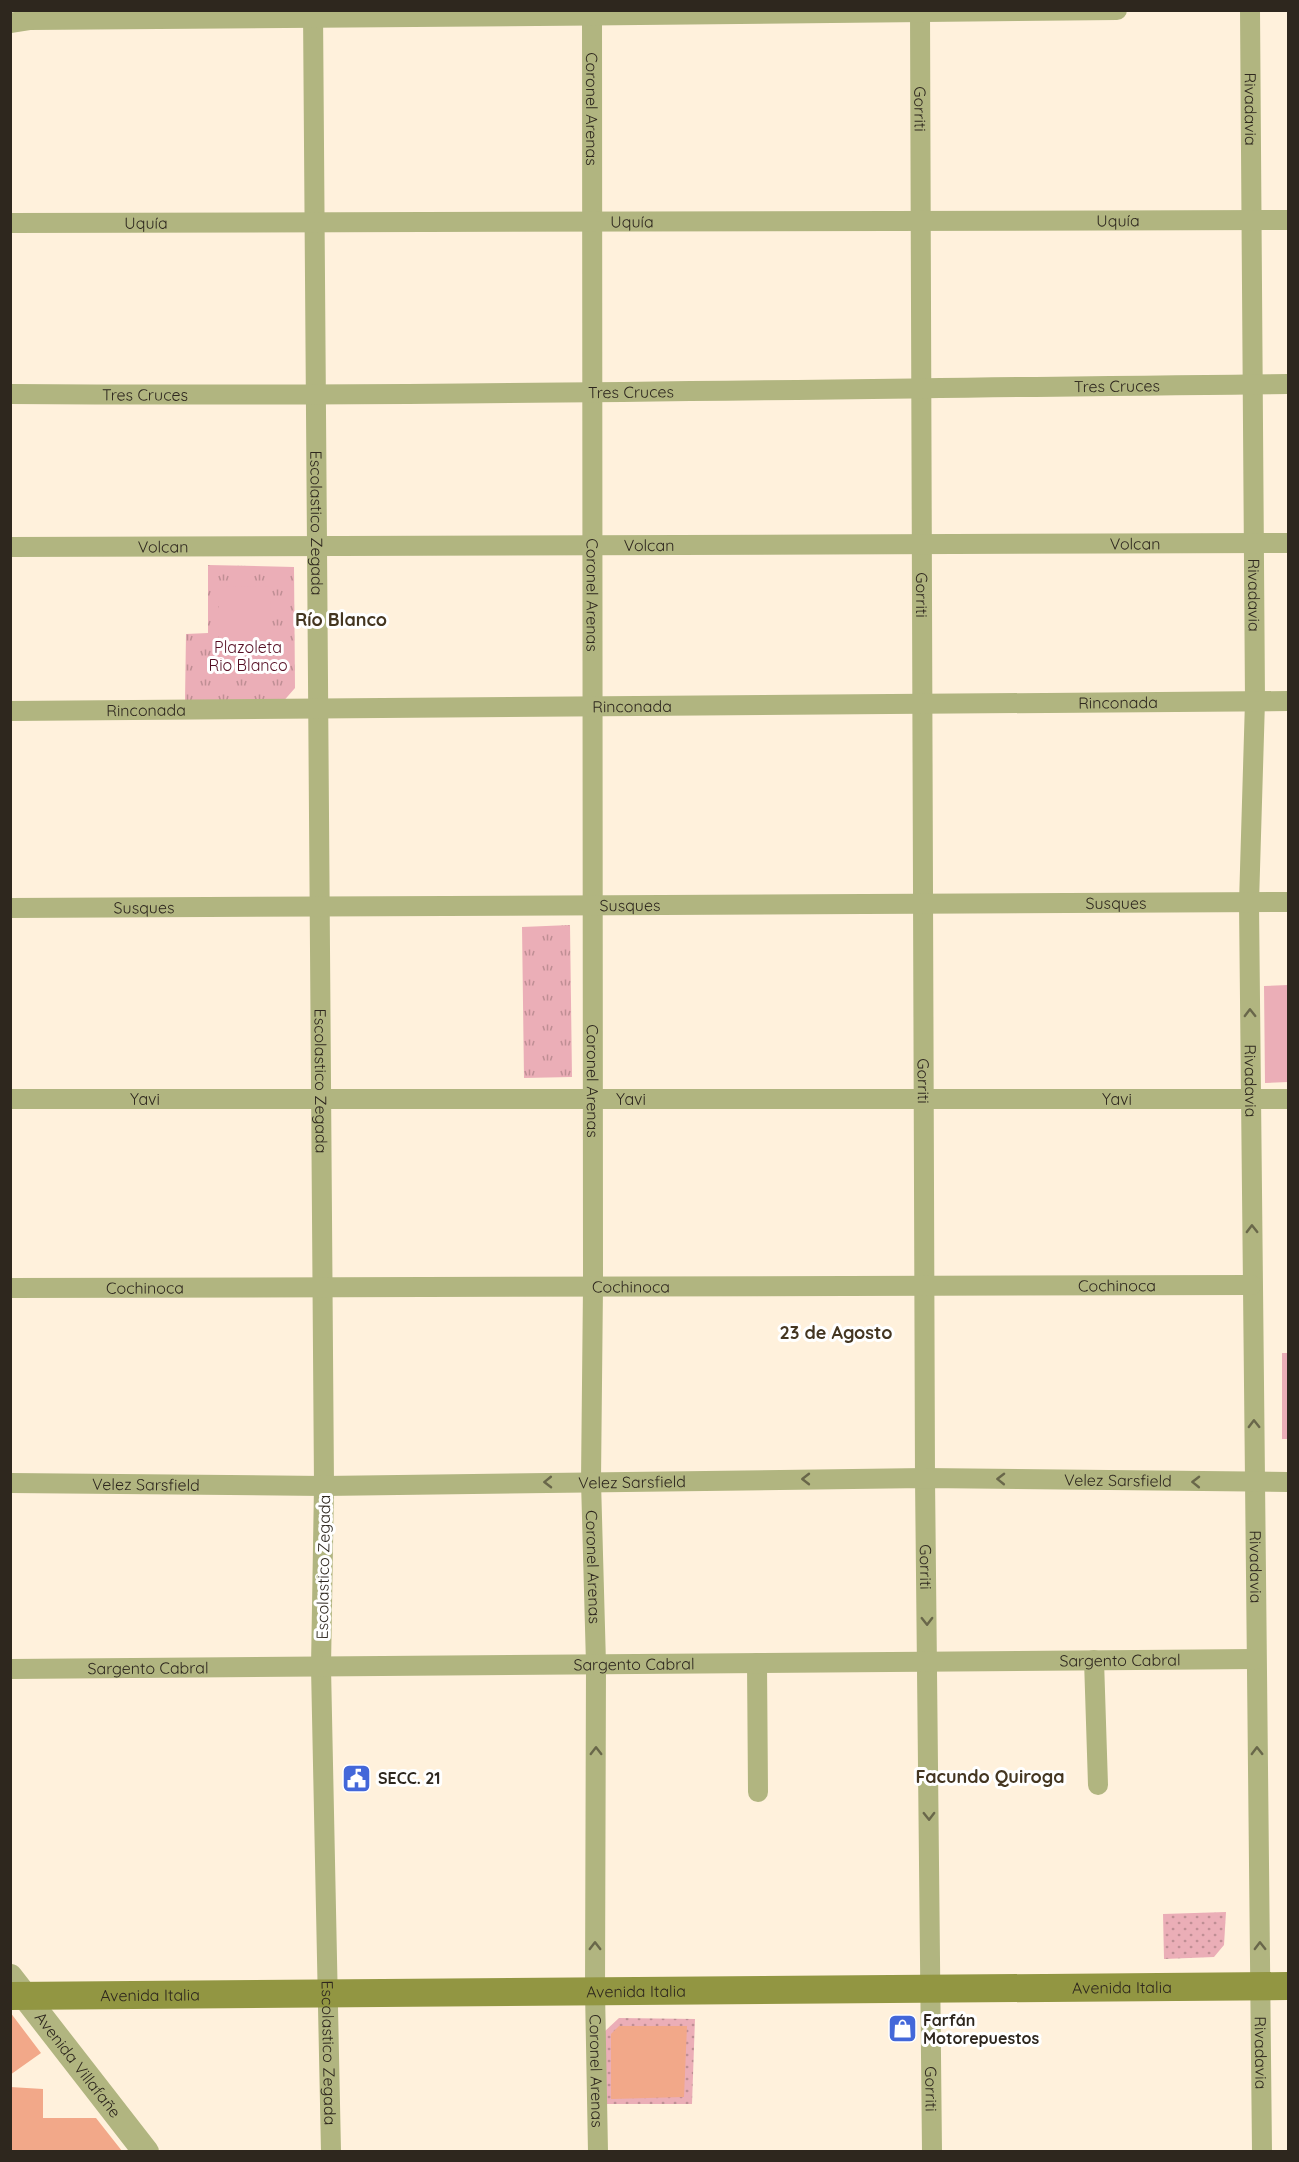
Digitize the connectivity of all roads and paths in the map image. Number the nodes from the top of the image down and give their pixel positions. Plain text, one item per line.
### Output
1 (1117, 10) edge
2 (1250, 10) edge
3 (920, 11) edge
4 (592, 12) edge
5 (313, 15) edge
6 (10, 23) edge
7 (1251, 220) junction
8 (1288, 220) edge
9 (921, 221) junction
10 (593, 222) junction
11 (316, 223) junction
12 (11, 224) edge
13 (1252, 384) junction
14 (1288, 384) edge
15 (920, 390) junction
16 (593, 391) junction
17 (10, 394) edge
18 (317, 396) junction
19 (1253, 543) junction
20 (1288, 543) edge
21 (922, 544) junction
22 (593, 545) junction
23 (318, 546) junction
24 (10, 547) edge
25 (1255, 701) junction
26 (1288, 701) edge
27 (922, 704) junction
28 (593, 706) junction
29 (319, 709) junction
30 (10, 711) edge
31 (1288, 902) edge
32 (1249, 903) junction
33 (923, 904) junction
34 (593, 905) junction
35 (321, 907) junction
36 (10, 908) edge
37 (10, 1099) edge
38 (322, 1099) junction
39 (593, 1099) junction
40 (924, 1099) junction
41 (1250, 1099) junction
42 (1288, 1099) edge
43 (1252, 1285) junction
44 (593, 1286) junction
45 (925, 1286) junction
46 (323, 1287) junction
47 (10, 1288) edge
48 (925, 1478) junction
49 (591, 1481) junction
50 (1254, 1482) junction
51 (1288, 1482) edge
52 (10, 1483) edge
53 (324, 1486) junction
54 (1256, 1659) junction
55 (1094, 1660) junction
56 (927, 1662) junction
57 (758, 1663) junction
58 (596, 1664) junction
59 (321, 1666) junction
60 (10, 1669) edge
61 (1098, 1785) dead end
62 (758, 1792) dead end
63 (1260, 1986) junction
64 (1288, 1986) edge
65 (15, 1989) edge
66 (930, 1989) junction
67 (595, 1991) junction
68 (327, 1993) junction
69 (146, 2151) edge
70 (331, 2151) edge
71 (598, 2151) edge
72 (932, 2151) edge
73 (1262, 2151) edge

1 - 3 street
2 - 7 street, Rivadavia
3 - 4 street
3 - 9 street, Gorriti
4 - 5 street
4 - 10 street, Coronel Arenas
5 - 6 street
5 - 11 street, Escolastico Zegada
7 - 8 street, Uquía
7 - 9 street, Uquía
7 - 13 street, Rivadavia
9 - 10 street, Uquía
9 - 15 street, Gorriti
10 - 11 street, Uquía
10 - 16 street, Coronel Arenas
11 - 12 street, Uquía
11 - 18 street, Escolastico Zegada
13 - 14 street, Tres Cruces
13 - 15 street, Tres Cruces
13 - 19 street, Rivadavia
15 - 16 street, Tres Cruces
15 - 21 street, Gorriti
16 - 18 street, Tres Cruces
16 - 22 street, Coronel Arenas
17 - 18 street, Tres Cruces
18 - 23 street, Escolastico Zegada
19 - 20 street, Volcan
19 - 21 street, Volcan
19 - 25 street, Rivadavia
21 - 22 street, Volcan
21 - 27 street, Gorriti
22 - 23 street, Volcan
22 - 28 street, Coronel Arenas
23 - 24 street, Volcan
23 - 29 street, Escolastico Zegada
25 - 26 street, Rinconada
25 - 27 street, Rinconada
25 - 32 street, Rivadavia
27 - 28 street, Rinconada
27 - 33 street, Gorriti
28 - 29 street, Rinconada
28 - 34 street, Coronel Arenas
29 - 30 street, Rinconada
29 - 35 street, Escolastico Zegada
31 - 32 street, Susques
32 - 33 street, Susques
41 -> 32 street, Rivadavia
33 - 34 street, Susques
33 - 40 street, Gorriti
34 - 35 street, Susques
34 - 39 street, Coronel Arenas
35 - 36 street, Susques
35 - 38 street, Escolastico Zegada
37 - 38 street, Yavi
38 - 39 street, Yavi
38 - 46 street, Escolastico Zegada
39 - 40 street, Yavi
39 - 44 street, Coronel Arenas
40 - 41 street, Yavi
40 - 45 street, Gorriti
41 - 42 street, Yavi
43 -> 41 street, Rivadavia
43 - 45 street, Cochinoca
50 -> 43 street, Rivadavia
44 - 45 street, Cochinoca
44 - 46 street, Cochinoca
44 - 49 street, Coronel Arenas
45 - 48 street, Gorriti
46 - 47 street, Cochinoca
46 - 53 street, Escolastico Zegada
48 -> 49 street, Velez Sarsfield
50 -> 48 street, Velez Sarsfield
48 -> 56 street, Gorriti
49 -> 53 street, Velez Sarsfield
49 - 58 street, Coronel Arenas
50 - 51 street, Velez Sarsfield
50 - 54 street, Rivadavia
52 - 53 street, Velez Sarsfield
53 - 59 street, Escolastico Zegada
54 - 55 street, Sargento Cabral
63 -> 54 street, Rivadavia
55 - 56 street, Sargento Cabral
55 - 61 street
56 - 57 street, Sargento Cabral
56 -> 66 street, Gorriti
57 - 58 street, Sargento Cabral
57 - 62 street
58 - 59 street, Sargento Cabral
67 -> 58 street, Coronel Arenas
59 - 60 street, Sargento Cabral
59 - 68 street, Escolastico Zegada
63 - 64 main road, Avenida Italia
63 - 66 main road, Avenida Italia
63 - 73 street, Rivadavia
65 - 68 main road, Avenida Italia
65 - 69 street, Avenida Villafañe
66 - 67 main road, Avenida Italia
66 - 72 street, Gorriti
67 - 68 main road, Avenida Italia
67 - 71 street, Coronel Arenas
68 - 70 street, Escolastico Zegada

